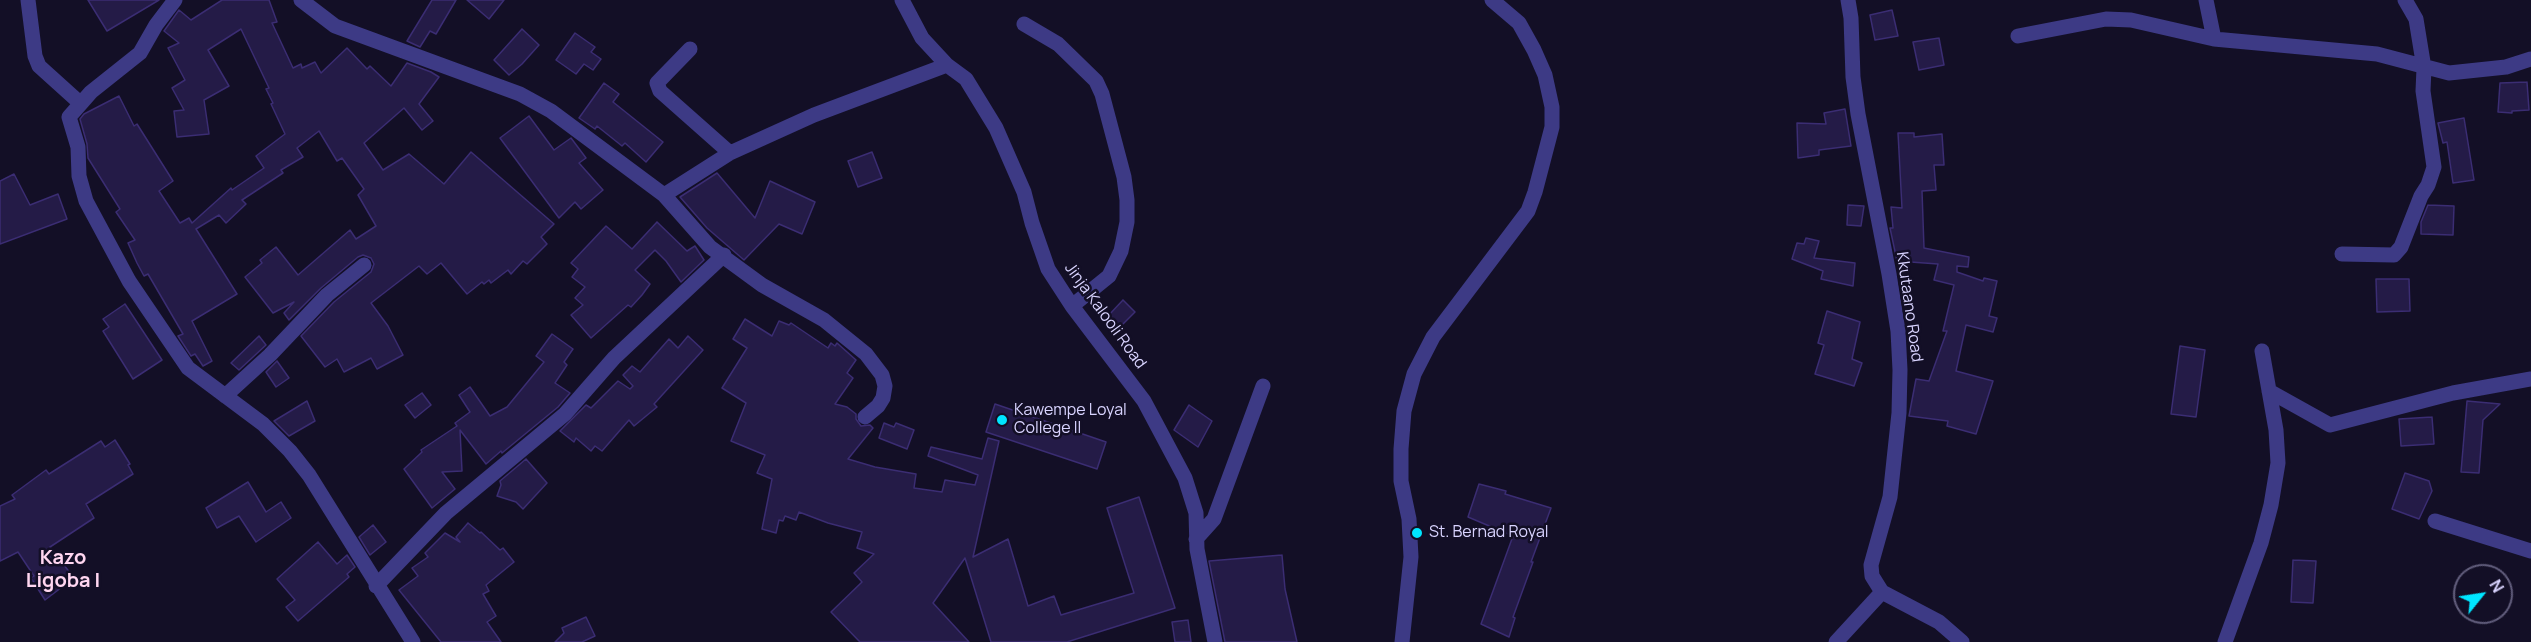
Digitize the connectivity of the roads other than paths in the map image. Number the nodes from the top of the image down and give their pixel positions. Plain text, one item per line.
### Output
1 (27, 0) edge
2 (175, 0) edge
3 (301, 0) edge
4 (902, 0) edge
5 (1492, 0) edge
6 (1848, 0) edge
7 (2205, 0) edge
8 (2405, 0) edge
9 (1024, 24) dead end
10 (2018, 36) dead end
11 (2214, 39) junction
12 (690, 49) dead end
13 (2531, 59) edge
14 (947, 65) junction
15 (2424, 68) junction
16 (80, 103) junction
17 (730, 153) junction
18 (664, 195) junction
19 (2342, 254) dead end
20 (724, 255) junction
21 (364, 265) dead end
22 (1072, 306) junction
23 (2262, 351) dead end
24 (2531, 379) edge
25 (1263, 386) dead end
26 (2269, 391) junction
27 (225, 396) junction
28 (865, 417) dead end
29 (2435, 521) dead end
30 (1196, 539) junction
31 (2531, 551) edge
32 (376, 586) junction
33 (1882, 592) junction
34 (413, 642) edge
35 (1215, 642) edge
36 (1402, 642) edge
37 (1836, 642) edge
38 (1962, 642) edge
39 (2224, 642) edge

1 - 16 street
2 - 16 street
3 - 18 street
4 - 14 street, Jinja Kalooli Road
5 - 36 street
6 - 33 street, Kkutaano Road
7 - 11 street
8 - 15 street
9 - 22 street
10 - 11 street
11 - 15 street
12 - 17 street
13 - 15 street
14 - 17 street
14 - 22 street, Jinja Kalooli Road
15 - 19 street
16 - 27 street
17 - 18 street
18 - 20 street
20 - 28 street
20 - 32 street
21 - 27 street
22 - 30 street, Jinja Kalooli Road
23 - 26 street
24 - 26 street
25 - 30 street
26 - 39 street
27 - 32 street
29 - 31 street
30 - 35 street, Jinja Kalooli Road
32 - 34 street
33 - 37 street
33 - 38 street

